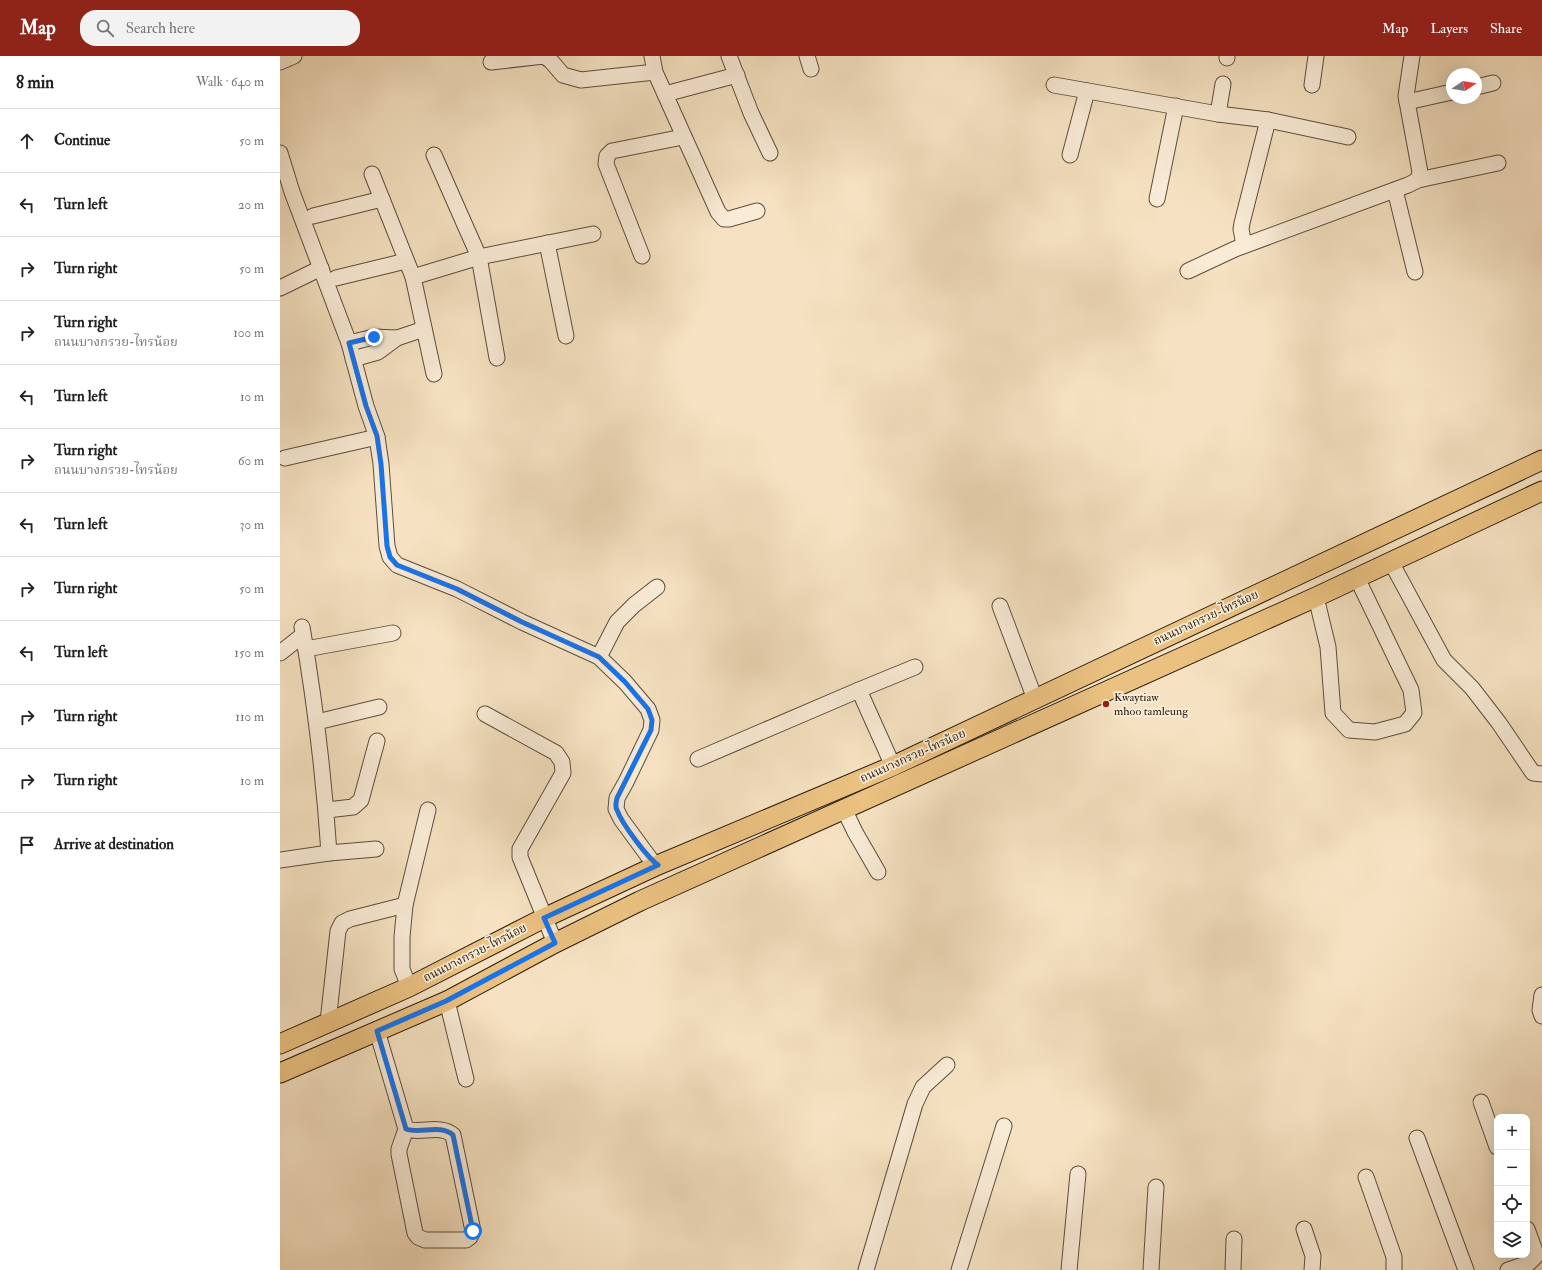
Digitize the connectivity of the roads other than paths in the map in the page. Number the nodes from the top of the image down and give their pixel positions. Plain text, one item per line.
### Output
1 (294, 56) edge
2 (652, 56) edge
3 (729, 56) edge
4 (1316, 56) edge
5 (1412, 56) edge
6 (280, 62) edge
7 (491, 62) dead end
8 (655, 72) junction
9 (737, 75) junction
10 (1493, 83) dead end
11 (1222, 84) dead end
12 (1054, 85) dead end
13 (1312, 85) dead end
14 (1482, 86) edge
15 (1087, 91) junction
16 (1446, 93) edge
17 (665, 94) junction
18 (1407, 102) junction
19 (1176, 106) junction
20 (1218, 114) junction
21 (1268, 120) junction
22 (683, 137) junction
23 (1348, 137) dead end
24 (280, 153) edge
25 (770, 153) dead end
26 (434, 155) dead end
27 (1070, 155) dead end
28 (1498, 163) dead end
29 (372, 174) dead end
30 (1418, 180) junction
31 (1395, 190) junction
32 (382, 199) junction
33 (1157, 199) dead end
34 (757, 211) dead end
35 (313, 216) dead end
36 (593, 234) dead end
37 (547, 243) junction
38 (1244, 245) junction
39 (642, 256) dead end
40 (479, 257) junction
41 (406, 261) junction
42 (321, 268) junction
43 (1188, 271) dead end
44 (1415, 272) dead end
45 (413, 277) junction
46 (336, 278) dead end
47 (280, 288) edge
48 (424, 329) junction
49 (566, 336) dead end
50 (397, 338) junction
51 (349, 343) junction
52 (497, 358) dead end
53 (353, 359) junction
54 (434, 374) dead end
55 (377, 436) junction
56 (285, 458) dead end
57 (1542, 460) edge
58 (1542, 491) edge
59 (1391, 562) junction
60 (1357, 578) junction
61 (657, 587) dead end
62 (1316, 597) junction
63 (1000, 606) dead end
64 (393, 633) dead end
65 (304, 637) junction
66 (280, 653) edge
67 (599, 657) junction
68 (915, 667) dead end
69 (859, 690) junction
70 (1035, 699) junction
71 (379, 707) dead end
72 (485, 714) dead end
73 (317, 722) junction
74 (378, 741) dead end
75 (698, 759) dead end
76 (893, 766) junction
77 (1542, 774) edge
78 (844, 809) junction
79 (327, 810) junction
80 (428, 810) dead end
81 (376, 849) dead end
82 (330, 853) junction
83 (280, 860) edge
84 (658, 865) junction
85 (878, 872) dead end
86 (405, 905) junction
87 (544, 918) junction
88 (555, 943) junction
89 (409, 987) junction
90 (1542, 995) edge
91 (446, 1001) junction
92 (1542, 1016) edge
93 (328, 1022) junction
94 (377, 1031) junction
95 (280, 1044) edge
96 (947, 1065) dead end
97 (280, 1073) edge
98 (466, 1079) dead end
99 (1480, 1102) dead end
100 (1004, 1126) dead end
101 (406, 1129) junction
102 (1417, 1138) dead end
103 (1494, 1139) edge
104 (1078, 1174) dead end
105 (1366, 1177) dead end
106 (1156, 1187) dead end
107 (1304, 1229) dead end
108 (1530, 1237) edge
109 (1234, 1239) dead end
110 (866, 1270) edge
111 (959, 1270) edge
112 (1069, 1270) edge
113 (1151, 1270) edge
114 (1232, 1270) edge
115 (1312, 1270) edge
116 (1394, 1270) edge
117 (1466, 1270) edge
118 (1508, 1270) edge

1 - 6 street
2 - 8 street
3 - 9 street
4 - 13 street
5 - 18 street
7 - 8 street
8 - 17 street
9 - 17 street
9 - 25 street
10 - 14 street
11 - 20 street
12 - 15 street
15 - 19 street
15 - 27 street
16 - 18 street
17 - 22 street
18 - 30 street
19 - 20 street
19 - 33 street
20 - 21 street
21 - 23 street
21 - 38 street
22 - 34 street
22 - 39 street
24 - 42 street
26 - 40 street
28 - 30 street
29 - 32 street
30 - 31 street
31 - 38 street
31 - 44 street
32 - 35 street
32 - 41 street
36 - 37 street
37 - 40 street
37 - 49 street
38 - 43 street
40 - 45 street
40 - 52 street
41 - 45 street
41 - 46 street
42 - 47 street
42 - 51 street
45 - 48 street
48 - 50 street
48 - 54 street
50 - 51 street
50 - 53 street
51 - 53 street
53 - 55 street
55 - 56 street
55 - 67 street
57 - 70 main road, ถนนบางกรวย-ไทรน้อย
58 - 59 main road, ถนนบางกรวย-ไทรน้อย
59 - 60 main road, ถนนบางกรวย-ไทรน้อย
59 - 77 street
60 - 62 main road, ถนนบางกรวย-ไทรน้อย
60 - 62 street
61 - 67 street
62 - 78 main road, ถนนบางกรวย-ไทรน้อย
63 - 70 street
64 - 65 street
65 - 66 street
65 - 73 street
67 - 84 street
68 - 69 street
69 - 75 street
69 - 76 street
70 - 76 main road, ถนนบางกรวย-ไทรน้อย
71 - 73 street
72 - 87 street
73 - 79 street
74 - 79 street
76 - 84 main road, ถนนบางกรวย-ไทรน้อย
78 - 85 street
78 - 88 main road, ถนนบางกรวย-ไทรน้อย
79 - 82 street
80 - 86 street
81 - 82 street
82 - 83 street
84 - 87 main road, ถนนบางกรวย-ไทรน้อย
86 - 89 street
86 - 93 street
87 - 88 street
87 - 89 main road, ถนนบางกรวย-ไทรน้อย
88 - 91 main road, ถนนบางกรวย-ไทรน้อย
89 - 93 main road, ถนนบางกรวย-ไทรน้อย
90 - 92 street
91 - 94 main road, ถนนบางกรวย-ไทรน้อย
91 - 98 street
93 - 95 main road, ถนนบางกรวย-ไทรน้อย
94 - 97 main road, ถนนบางกรวย-ไทรน้อย
94 - 101 street
96 - 110 street
99 - 103 street
100 - 111 street
101 - 101 street
102 - 117 street
104 - 112 street
105 - 116 street
106 - 113 street
107 - 115 street
108 - 118 street
109 - 114 street

